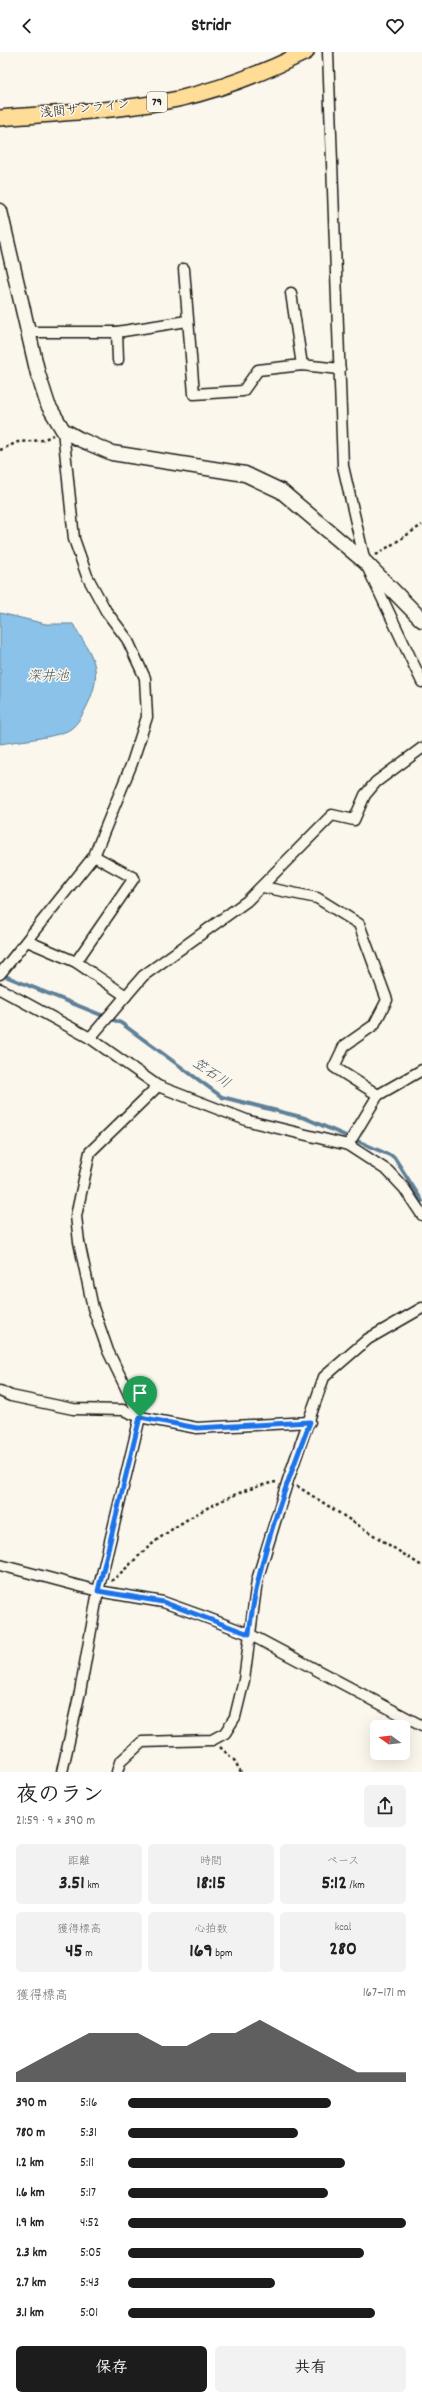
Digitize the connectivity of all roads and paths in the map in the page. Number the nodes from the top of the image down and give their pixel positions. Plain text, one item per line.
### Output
1 (306, 52) edge
2 (328, 52) edge
3 (0, 118) edge
4 (0, 210) edge
5 (184, 269) dead end
6 (291, 293) dead end
7 (187, 321) junction
8 (28, 332) junction
9 (116, 332) junction
10 (118, 360) dead end
11 (302, 366) junction
12 (340, 369) junction
13 (63, 430) junction
14 (0, 450) edge
15 (422, 525) edge
16 (366, 562) junction
17 (422, 620) edge
18 (422, 682) edge
19 (422, 748) edge
20 (94, 856) junction
21 (263, 888) junction
22 (27, 941) junction
23 (76, 962) junction
24 (0, 974) edge
25 (0, 989) edge
26 (126, 996) junction
27 (90, 1038) junction
28 (422, 1070) edge
29 (158, 1086) junction
30 (378, 1095) junction
31 (348, 1145) junction
32 (422, 1215) edge
33 (422, 1308) edge
34 (0, 1391) edge
35 (140, 1417) junction
36 (310, 1422) junction
37 (288, 1480) junction
38 (0, 1565) edge
39 (422, 1566) edge
40 (98, 1591) junction
41 (249, 1634) junction
42 (422, 1726) edge
43 (212, 1740) junction
44 (62, 1772) edge
45 (117, 1772) edge
46 (241, 1772) edge

1 - 3 main road, 浅間サンライン / 79
2 - 12 street
4 - 8 street
5 - 7 street
6 - 11 street
7 - 9 street
7 - 11 street
8 - 9 street
8 - 13 street
9 - 10 street
11 - 12 street
12 - 16 street
13 - 14 path
13 - 16 street
13 - 20 street
15 - 16 path
16 - 17 street
16 - 18 street
19 - 21 street
20 - 22 street
20 - 23 street
21 - 26 street
21 - 30 street
22 - 23 street
22 - 24 street
23 - 26 street
25 - 27 street
26 - 27 street
27 - 29 street
28 - 30 street
29 - 31 street
29 - 35 street
30 - 31 street
31 - 32 street
33 - 36 street
34 - 35 street
35 - 36 street
35 - 40 street
36 - 37 street
37 - 39 path
37 - 40 path
37 - 41 street
38 - 40 street
40 - 41 street
40 - 44 street
41 - 42 street
41 - 43 street
43 - 45 street
43 - 46 path

